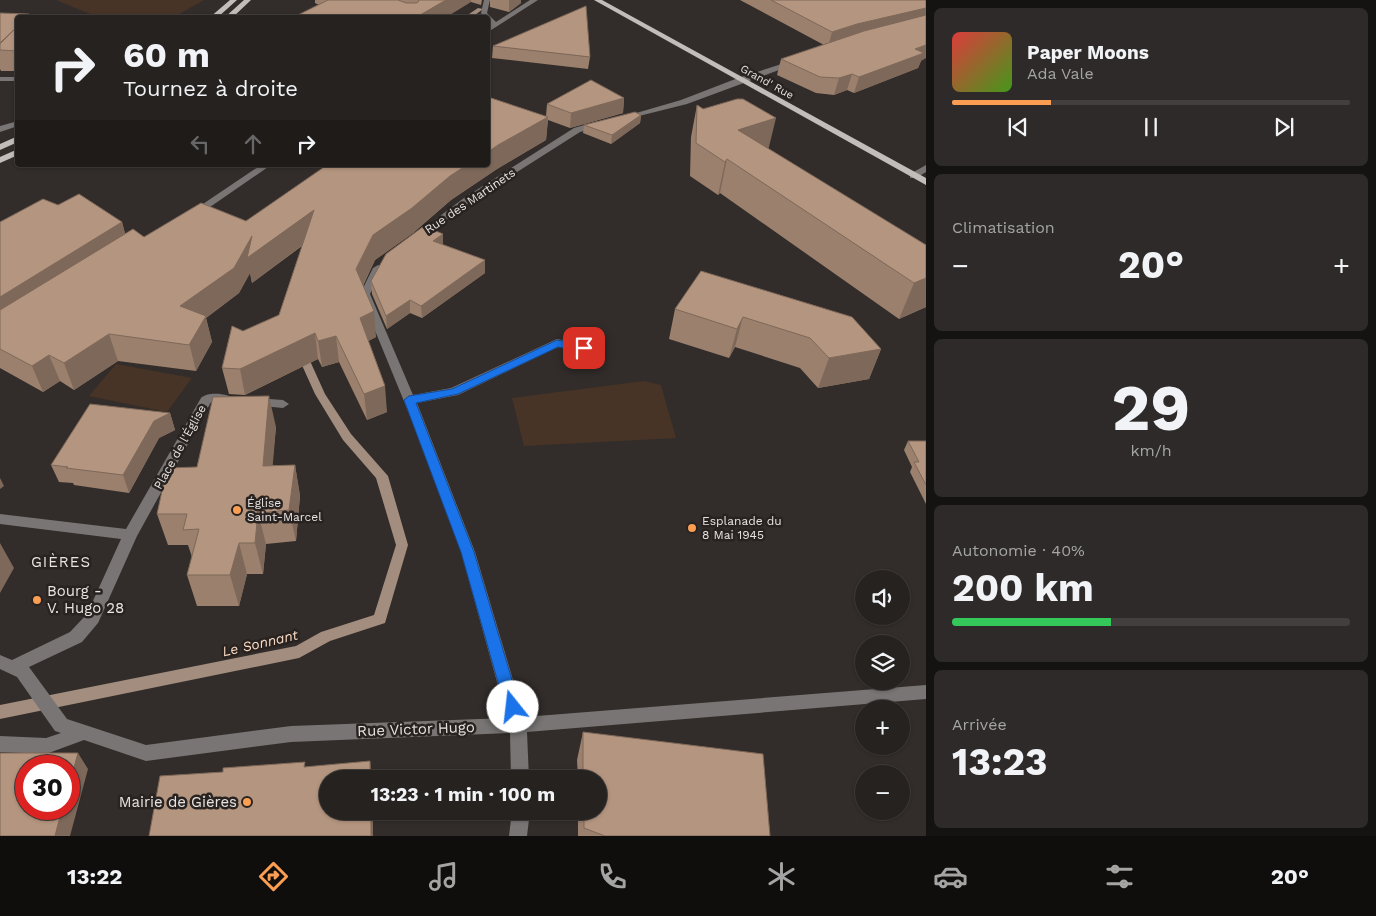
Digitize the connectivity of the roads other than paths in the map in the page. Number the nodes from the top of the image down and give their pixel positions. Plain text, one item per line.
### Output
1 (234, 0) edge
2 (248, 0) edge
3 (488, 0) edge
4 (535, 0) edge
5 (597, 0) edge
6 (216, 15) edge
7 (230, 15) edge
8 (486, 15) edge
9 (490, 20) edge
10 (495, 25) junction
11 (490, 29) edge
12 (798, 62) edge
13 (0, 78) edge
14 (15, 79) edge
15 (741, 80) junction
16 (15, 124) edge
17 (0, 129) edge
18 (15, 140) edge
19 (0, 147) edge
20 (15, 152) edge
21 (0, 160) edge
22 (264, 167) edge
23 (926, 168) edge
24 (913, 176) junction
25 (926, 182) edge
26 (188, 218) edge
27 (412, 240) edge
28 (389, 258) edge
29 (598, 351) dead end
30 (409, 400) junction
31 (283, 404) dead end
32 (0, 519) edge
33 (130, 535) junction
34 (12, 667) edge
35 (926, 692) edge
36 (518, 725) junction
37 (85, 732) junction
38 (0, 744) edge
39 (520, 770) edge
40 (520, 820) edge
41 (518, 836) edge

1 - 6 main road
2 - 7 main road
3 - 8 street
4 - 10 street
5 - 15 main road, Grand' Rue
9 - 10 street
10 - 11 street
12 - 15 street, Rue des Martinets
13 - 14 street
15 - 24 main road, Grand' Rue
15 - 27 street, Rue des Martinets
16 - 17 street
18 - 19 main road
20 - 21 main road
22 - 26 street
23 - 24 street
24 - 25 main road, Grand' Rue
28 - 30 street
29 - 30 street
30 - 36 street
31 - 33 street, Place de l'Église
32 - 33 street
33 - 34 street, Place de l'Église
34 - 37 street, Rue Victor Hugo
35 - 36 street, Rue Victor Hugo
36 - 37 street, Rue Victor Hugo
36 - 39 street
37 - 38 street
40 - 41 street

